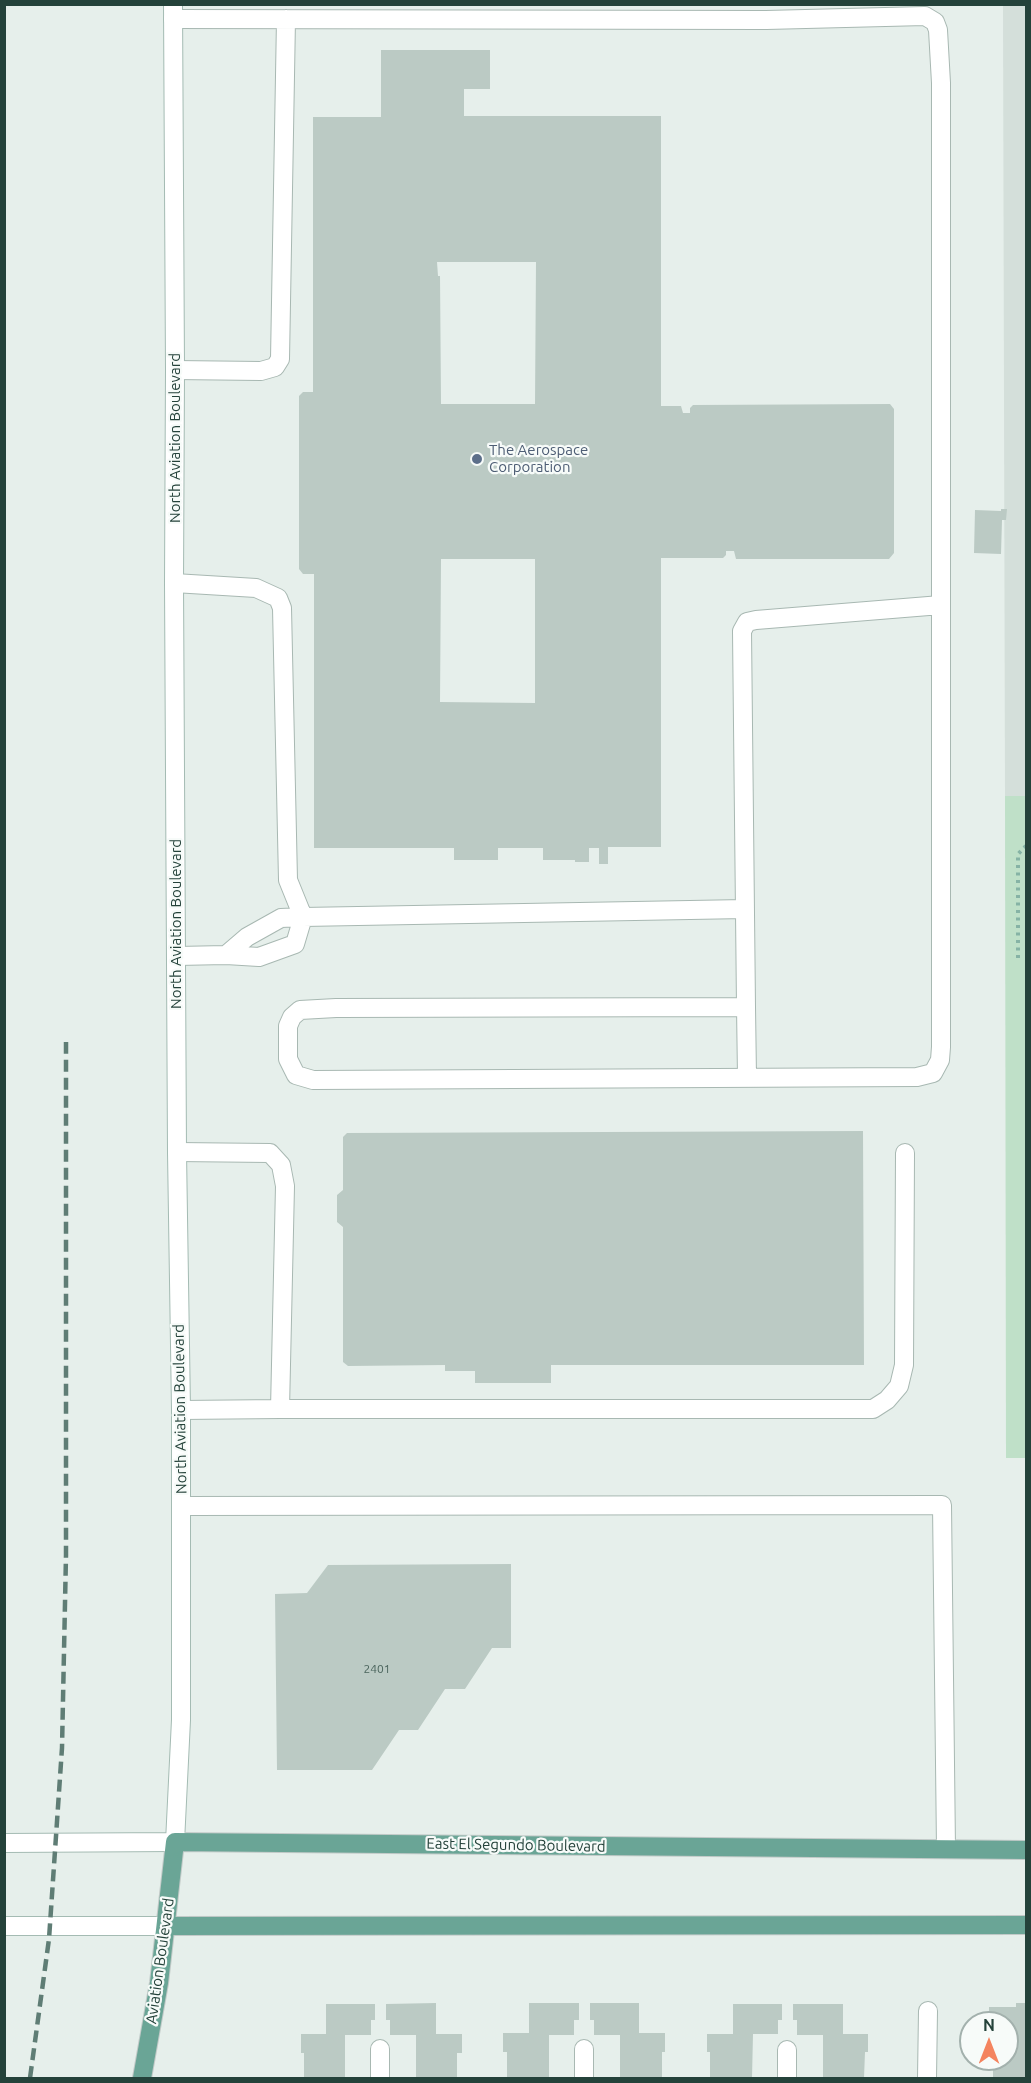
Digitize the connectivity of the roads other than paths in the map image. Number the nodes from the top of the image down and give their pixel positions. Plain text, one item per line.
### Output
1 (173, 12) edge
2 (286, 19) junction
3 (175, 370) junction
4 (174, 583) junction
5 (941, 605) junction
6 (745, 909) junction
7 (303, 917) junction
8 (226, 955) junction
9 (177, 956) junction
10 (746, 1007) junction
11 (747, 1077) junction
12 (177, 1152) junction
13 (905, 1153) dead end
14 (280, 1409) junction
15 (181, 1410) junction
16 (181, 1506) junction
17 (175, 1842) junction
18 (4, 1843) edge
19 (946, 1849) junction
20 (1026, 1850) edge
21 (1026, 1925) edge
22 (4, 1926) edge
23 (166, 1926) junction
24 (928, 2011) dead end
25 (380, 2049) dead end
26 (584, 2049) dead end
27 (787, 2050) dead end
28 (142, 2079) edge
29 (380, 2079) edge
30 (584, 2079) edge
31 (787, 2079) edge
32 (927, 2079) edge

1 - 2 main road
1 - 3 main road, North Aviation Boulevard
2 - 3 main road
2 - 5 main road
3 - 4 main road, North Aviation Boulevard
4 - 7 main road
4 - 9 main road, North Aviation Boulevard
5 - 6 main road
5 - 11 main road
6 - 7 main road
6 - 10 main road
7 - 8 main road
7 - 8 main road
8 - 9 main road
9 - 12 main road, North Aviation Boulevard
10 - 11 main road
10 - 11 main road
12 - 14 main road
12 - 15 main road, North Aviation Boulevard
13 - 14 main road
14 - 15 main road
15 - 16 main road, North Aviation Boulevard
16 - 17 main road, North Aviation Boulevard
16 - 19 main road
17 - 18 main road, East El Segundo Boulevard
17 - 19 main road, East El Segundo Boulevard
17 - 23 main road, Aviation Boulevard
19 - 20 main road, East El Segundo Boulevard
21 - 23 main road
22 - 23 main road
23 - 28 main road, Aviation Boulevard
24 - 32 main road
25 - 29 main road
26 - 30 main road
27 - 31 main road

